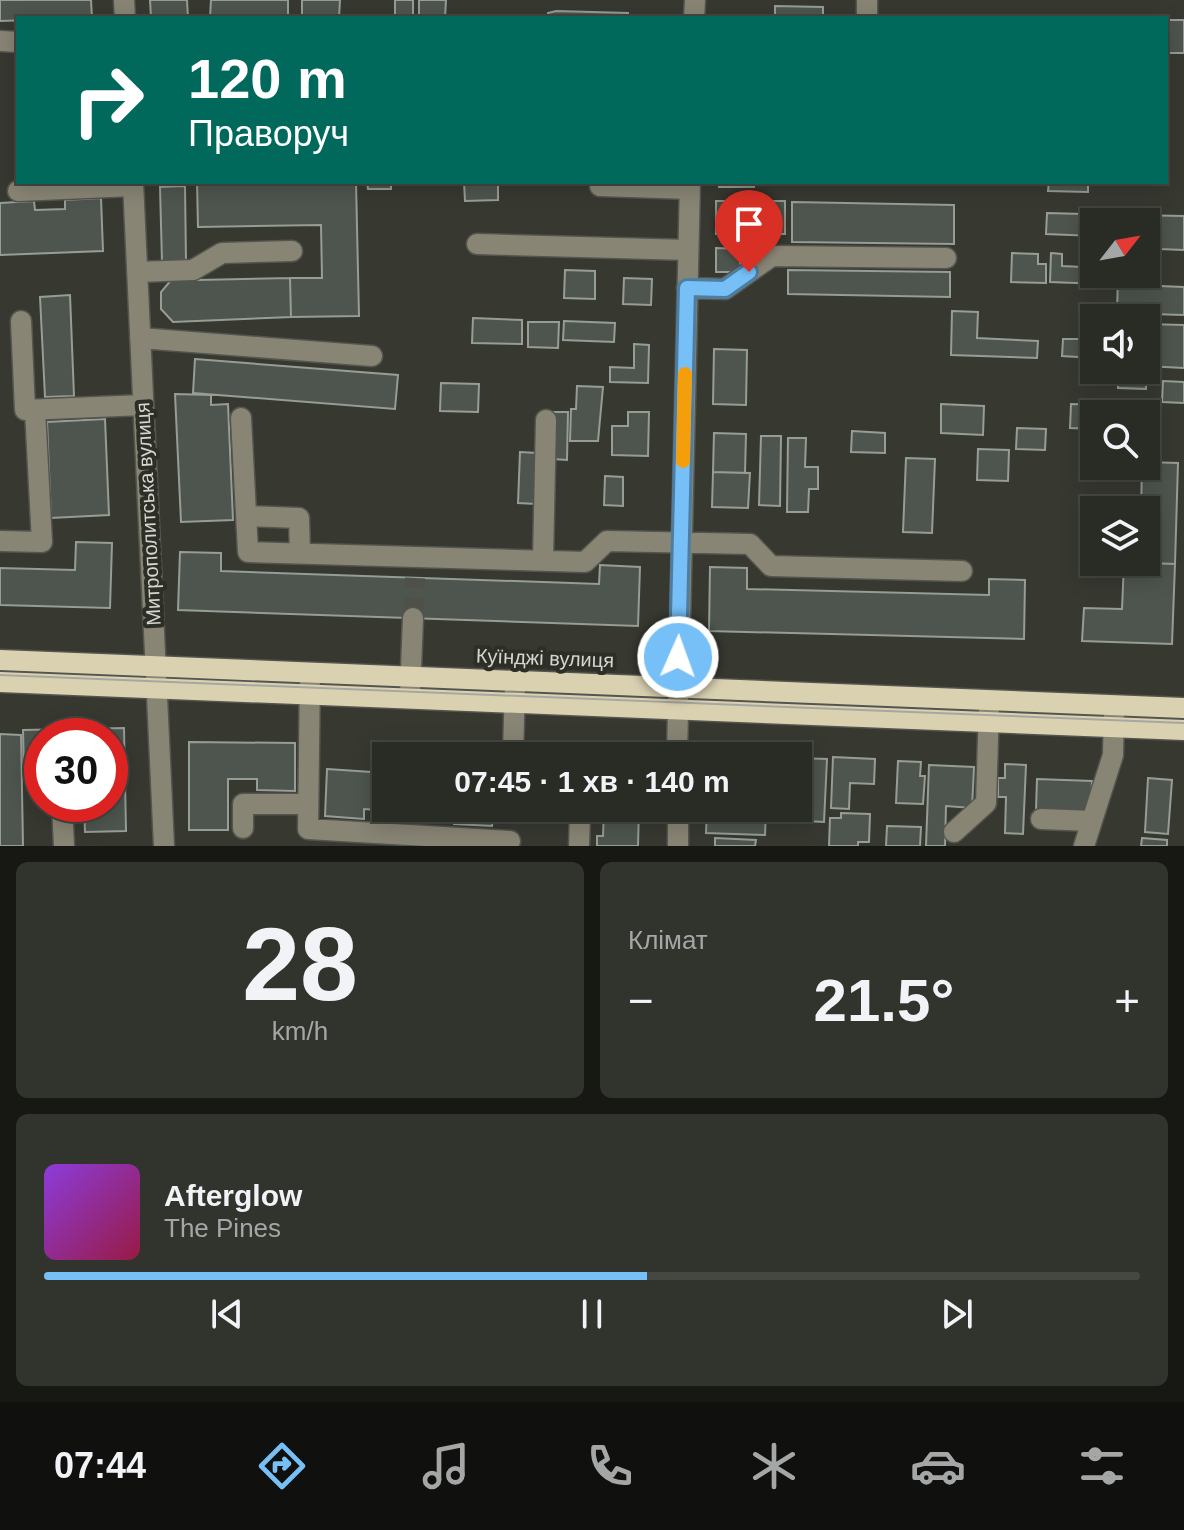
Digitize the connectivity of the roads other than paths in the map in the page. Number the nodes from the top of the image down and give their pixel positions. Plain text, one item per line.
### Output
1 (133, 184) edge
2 (600, 184) edge
3 (690, 185) edge
4 (18, 191) dead end
5 (477, 244) dead end
6 (688, 250) junction
7 (292, 251) dead end
8 (946, 258) dead end
9 (137, 272) junction
10 (687, 288) junction
11 (21, 321) dead end
12 (140, 338) junction
13 (372, 356) dead end
14 (143, 405) junction
15 (35, 410) junction
16 (241, 418) dead end
17 (546, 420) dead end
18 (246, 516) junction
19 (0, 541) edge
20 (681, 542) junction
21 (300, 553) junction
22 (416, 557) junction
23 (543, 560) junction
24 (962, 571) dead end
25 (415, 578) tunnel mouth
26 (413, 618) tunnel mouth
27 (0, 660) edge
28 (155, 667) junction
29 (310, 673) junction
30 (411, 677) junction
31 (515, 681) junction
32 (0, 682) edge
33 (156, 688) junction
34 (678, 688) junction
35 (310, 695) junction
36 (410, 699) junction
37 (989, 701) junction
38 (514, 703) junction
39 (1115, 706) junction
40 (1184, 708) edge
41 (677, 710) junction
42 (989, 722) junction
43 (1114, 728) junction
44 (1184, 730) edge
45 (513, 742) edge
46 (677, 742) edge
47 (308, 804) junction
48 (1041, 819) dead end
49 (1092, 821) junction
50 (63, 822) edge
51 (511, 822) edge
52 (580, 822) edge
53 (678, 822) edge
54 (243, 828) dead end
55 (954, 832) dead end
56 (375, 839) edge
57 (510, 843) edge
58 (64, 846) edge
59 (164, 846) edge
60 (579, 846) edge
61 (678, 846) edge
62 (1084, 846) edge

1 - 4 street
1 - 9 street, Митрополитська вулиця
2 - 3 street
3 - 6 street
5 - 6 street
6 - 10 street
7 - 9 street
8 - 10 street
9 - 12 street, Митрополитська вулиця
10 - 20 street
11 - 15 street
12 - 13 street
12 - 14 street, Митрополитська вулиця
14 - 15 street
14 - 28 street, Митрополитська вулиця
15 - 19 street
16 - 18 street
17 - 23 street
18 - 21 street
18 - 21 street
20 - 23 street
20 - 24 street
20 - 34 street
21 - 22 street
22 - 23 street
22 - 25 street
26 - 30 street
27 - 28 main road, Куїнджі вулиця
28 - 29 main road, Куїнджі вулиця
28 - 33 street, Митрополитська вулиця
29 - 30 main road, Куїнджі вулиця
29 - 35 street
30 - 31 main road, Куїнджі вулиця
30 - 36 street
31 - 34 main road, Куїнджі вулиця
31 - 38 street
32 - 33 main road
33 - 35 main road
33 - 59 street, Митрополитська вулиця
34 - 37 main road, Куїнджі вулиця
34 - 41 street
35 - 36 main road
35 - 47 street
36 - 38 main road
37 - 39 main road, Куїнджі вулиця
37 - 42 street
38 - 41 main road
38 - 45 street
39 - 40 main road, Куїнджі вулиця
39 - 43 street
41 - 42 main road
41 - 46 street
42 - 43 main road
42 - 55 street
43 - 44 main road
43 - 49 street
47 - 54 street
47 - 56 street
48 - 49 street
49 - 62 street
50 - 58 street
51 - 57 street
52 - 60 street
53 - 61 street
56 - 57 street

